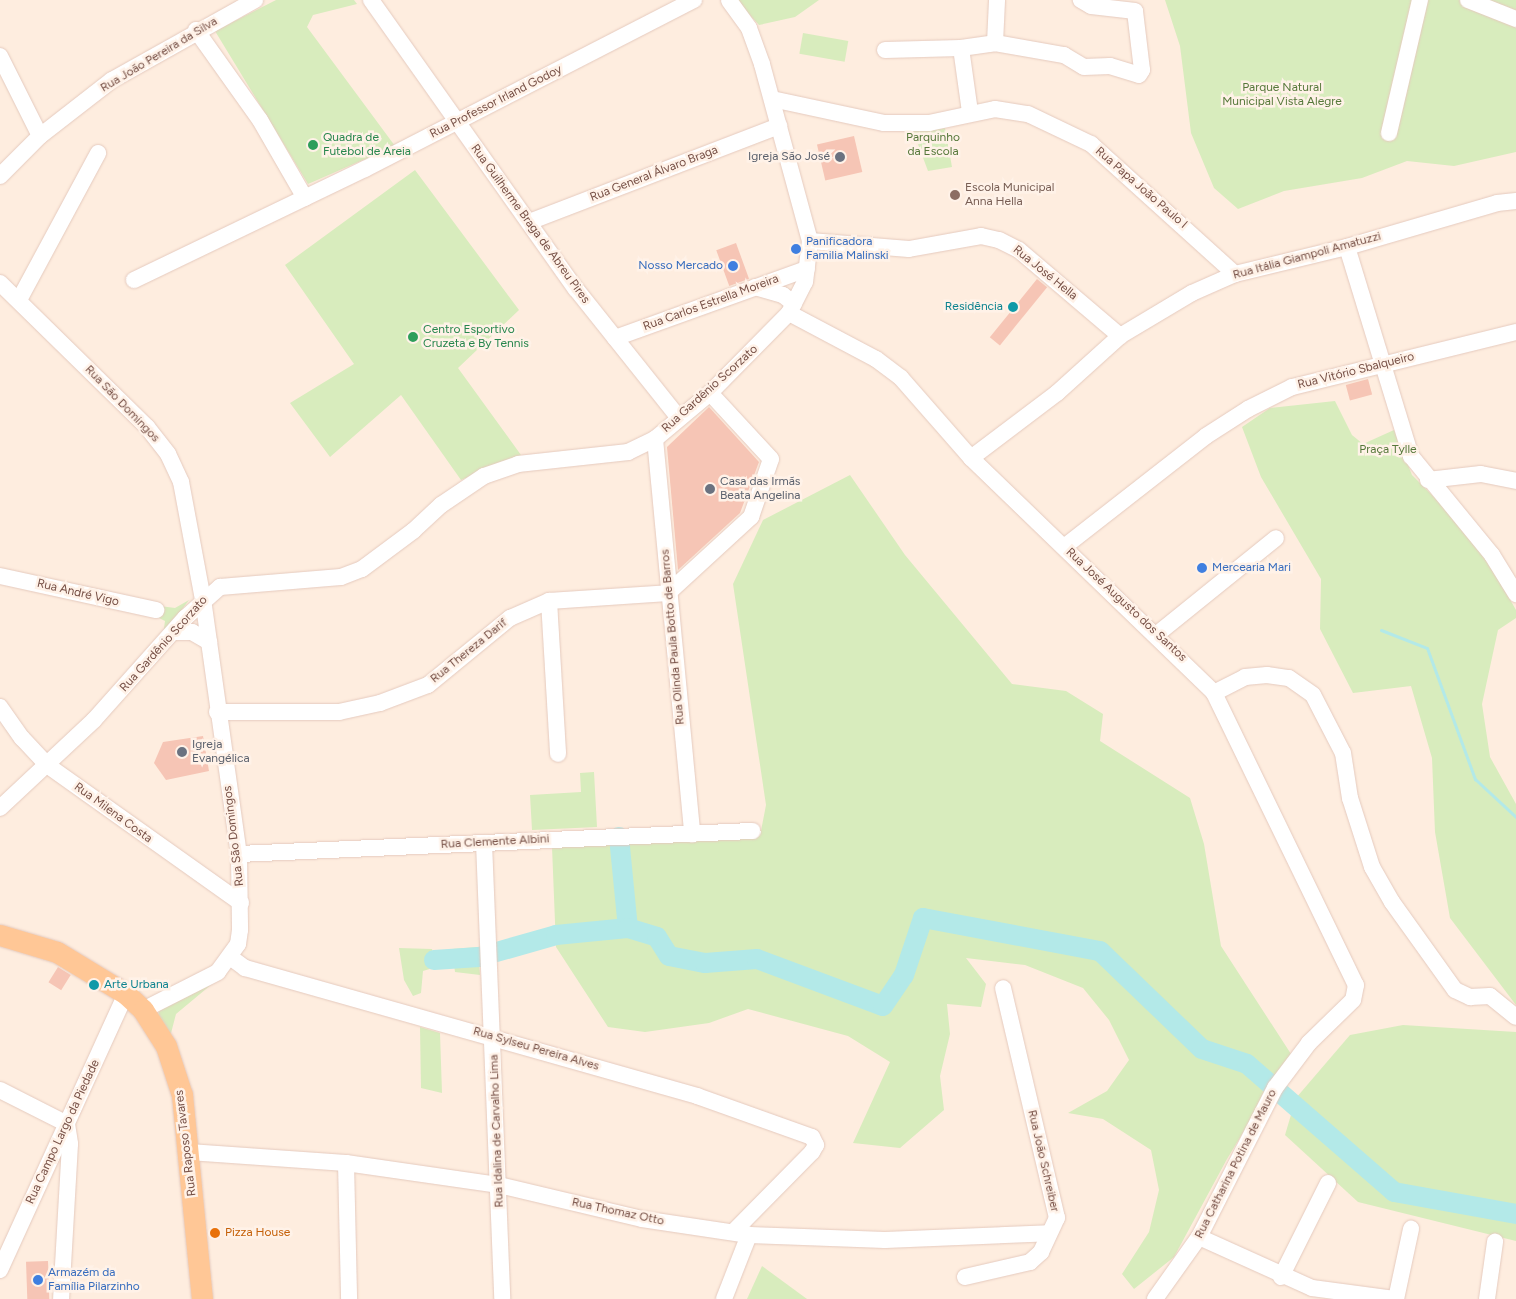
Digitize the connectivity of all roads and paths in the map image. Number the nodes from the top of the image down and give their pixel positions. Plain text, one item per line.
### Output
1 (255, 0) edge
2 (371, 0) edge
3 (694, 0) edge
4 (729, 0) edge
5 (997, 0) edge
6 (1081, 0) edge
7 (1420, 0) edge
8 (1468, 0) edge
9 (1516, 19) edge
10 (196, 30) junction
11 (995, 43) junction
12 (961, 48) junction
13 (885, 50) dead end
14 (0, 56) edge
15 (772, 99) junction
16 (970, 112) junction
17 (457, 122) junction
18 (779, 126) junction
19 (1389, 133) dead end
20 (40, 136) junction
21 (98, 153) dead end
22 (0, 176) edge
23 (305, 198) junction
24 (1516, 201) edge
25 (529, 222) junction
26 (810, 241) junction
27 (1347, 247) junction
28 (806, 269) junction
29 (1235, 274) junction
30 (134, 280) dead end
31 (0, 283) edge
32 (752, 287) junction
33 (19, 300) junction
34 (792, 309) junction
35 (1516, 332) edge
36 (1120, 336) junction
37 (615, 338) junction
38 (1381, 366) junction
39 (710, 393) junction
40 (679, 418) junction
41 (655, 439) junction
42 (971, 458) junction
43 (1428, 480) junction
44 (1516, 481) edge
45 (1276, 538) dead end
46 (1064, 547) junction
47 (0, 576) edge
48 (668, 593) junction
49 (1516, 594) edge
50 (204, 599) junction
51 (549, 601) junction
52 (156, 610) dead end
53 (175, 632) junction
54 (1156, 634) junction
55 (209, 642) junction
56 (1214, 692) junction
57 (0, 707) edge
58 (217, 712) junction
59 (558, 754) dead end
60 (47, 764) junction
61 (0, 808) edge
62 (752, 831) dead end
63 (692, 834) junction
64 (484, 843) junction
65 (238, 854) junction
66 (241, 903) junction
67 (0, 935) edge
68 (230, 956) junction
69 (1356, 985) joint
70 (1003, 988) dead end
71 (126, 994) junction
72 (143, 1010) junction
73 (1516, 1017) edge
74 (493, 1036) junction
75 (0, 1090) edge
76 (67, 1124) junction
77 (189, 1152) junction
78 (346, 1164) junction
79 (1328, 1183) dead end
80 (499, 1185) junction
81 (1411, 1229) dead end
82 (1049, 1233) junction
83 (741, 1234) junction
84 (1199, 1237) junction
85 (1495, 1242) dead end
86 (0, 1270) edge
87 (965, 1277) dead end
88 (1281, 1277) junction
89 (61, 1299) edge
90 (202, 1299) edge
91 (349, 1299) edge
92 (502, 1299) edge
93 (724, 1299) edge
94 (1155, 1299) edge
95 (1396, 1299) edge
96 (1487, 1299) edge

1 - 10 street, Rua João Pereira da Silva
2 - 17 street, Rua Guilherme Braga de Abreu Pires
3 - 17 street, Rua Professor Irland Godoy
4 - 15 street, Rua Gardênio Scorzato
5 - 11 street
6 - 11 street
7 - 19 street
8 - 9 street
10 - 20 street, Rua João Pereira da Silva
10 - 23 street
11 - 12 street
12 - 13 street
12 - 16 street
14 - 20 street
15 - 16 street, Rua Papa João Paulo I
15 - 18 street, Rua Gardênio Scorzato
16 - 29 street, Rua Papa João Paulo I
17 - 23 street, Rua Professor Irland Godoy
17 - 25 street, Rua Guilherme Braga de Abreu Pires
18 - 25 street, Rua General Álvaro Braga
18 - 26 street, Rua Gardênio Scorzato
20 - 22 street, Rua João Pereira da Silva
21 - 33 street
23 - 30 street, Rua Professor Irland Godoy
24 - 27 street, Rua Itália Giampoli Amatuzzi
25 - 37 street, Rua Guilherme Braga de Abreu Pires
26 - 28 street, Rua Gardênio Scorzato
26 - 36 street, Rua José Hella
27 - 29 street, Rua Itália Giampoli Amatuzzi
27 - 38 street
28 - 32 street, Rua Carlos Estrella Moreira
28 - 34 street, Rua Gardênio Scorzato
29 - 36 street, Rua Itália Giampoli Amatuzzi
31 - 33 street, Rua São Domingos
32 - 34 street, Rua José Augusto dos Santos
32 - 37 street, Rua Carlos Estrella Moreira
33 - 50 street, Rua São Domingos
34 - 39 street, Rua Gardênio Scorzato
34 - 42 street, Rua José Augusto dos Santos
35 - 38 street, Rua Vitório Sbalqueiro
36 - 42 street, Rua Itália Giampoli Amatuzzi
37 - 40 street, Rua Guilherme Braga de Abreu Pires
38 - 43 street
38 - 46 street, Rua Vitório Sbalqueiro
39 - 40 street, Rua Gardênio Scorzato
39 - 48 street
40 - 41 street, Rua Gardênio Scorzato
41 - 48 street, Rua Olinda Paula Botto de Barros
41 - 50 street, Rua Gardênio Scorzato
42 - 46 street, Rua José Augusto dos Santos
43 - 44 street
43 - 49 street
45 - 54 street
46 - 54 street, Rua José Augusto dos Santos
47 - 52 street, Rua André Vigo
48 - 51 street, Rua Thereza Darif
48 - 63 street, Rua Olinda Paula Botto de Barros
50 - 53 street, Rua Gardênio Scorzato
50 - 55 street, Rua São Domingos
51 - 58 street, Rua Thereza Darif
51 - 59 street
53 - 55 street
53 - 60 street, Rua Gardênio Scorzato
54 - 56 street, Rua José Augusto dos Santos
55 - 58 street, Rua São Domingos
56 - 69 street, Rua José Augusto dos Santos
56 - 73 street
57 - 60 street, Rua Milena Costa
58 - 65 street, Rua São Domingos
60 - 61 street, Rua Gardênio Scorzato
60 - 66 street, Rua Milena Costa
62 - 63 street, Rua Clemente Albini
63 - 64 street, Rua Clemente Albini
64 - 65 street, Rua Clemente Albini
64 - 74 street, Rua Idalina de Carvalho Lima
65 - 66 street, Rua São Domingos
66 - 68 street, Rua São Domingos
67 - 71 main road, Rua Raposo Tavares
68 - 72 street, Rua São Domingos
68 - 74 street, Rua Sylseu Pereira Alves
69 - 84 street, Rua Catharina Potina de Mauro
70 - 82 street, Rua João Schreiber
71 - 72 main road, Rua Raposo Tavares
71 - 76 street, Rua Campo Largo da Piedade
72 - 77 main road, Rua Raposo Tavares
74 - 80 street, Rua Idalina de Carvalho Lima
74 - 83 street, Rua Sylseu Pereira Alves
75 - 76 street
76 - 86 street, Rua Campo Largo da Piedade
76 - 89 street
77 - 78 street, Rua Thomaz Otto
77 - 90 main road, Rua Raposo Tavares
78 - 80 street, Rua Thomaz Otto
78 - 91 street
79 - 88 street
80 - 83 street, Rua Thomaz Otto
80 - 92 street, Rua Idalina de Carvalho Lima
81 - 95 street
82 - 83 street, Rua Thomaz Otto
82 - 87 street, Rua João Schreiber
83 - 93 street
84 - 88 street
84 - 94 street, Rua Catharina Potina de Mauro
85 - 96 street
88 - 95 street

